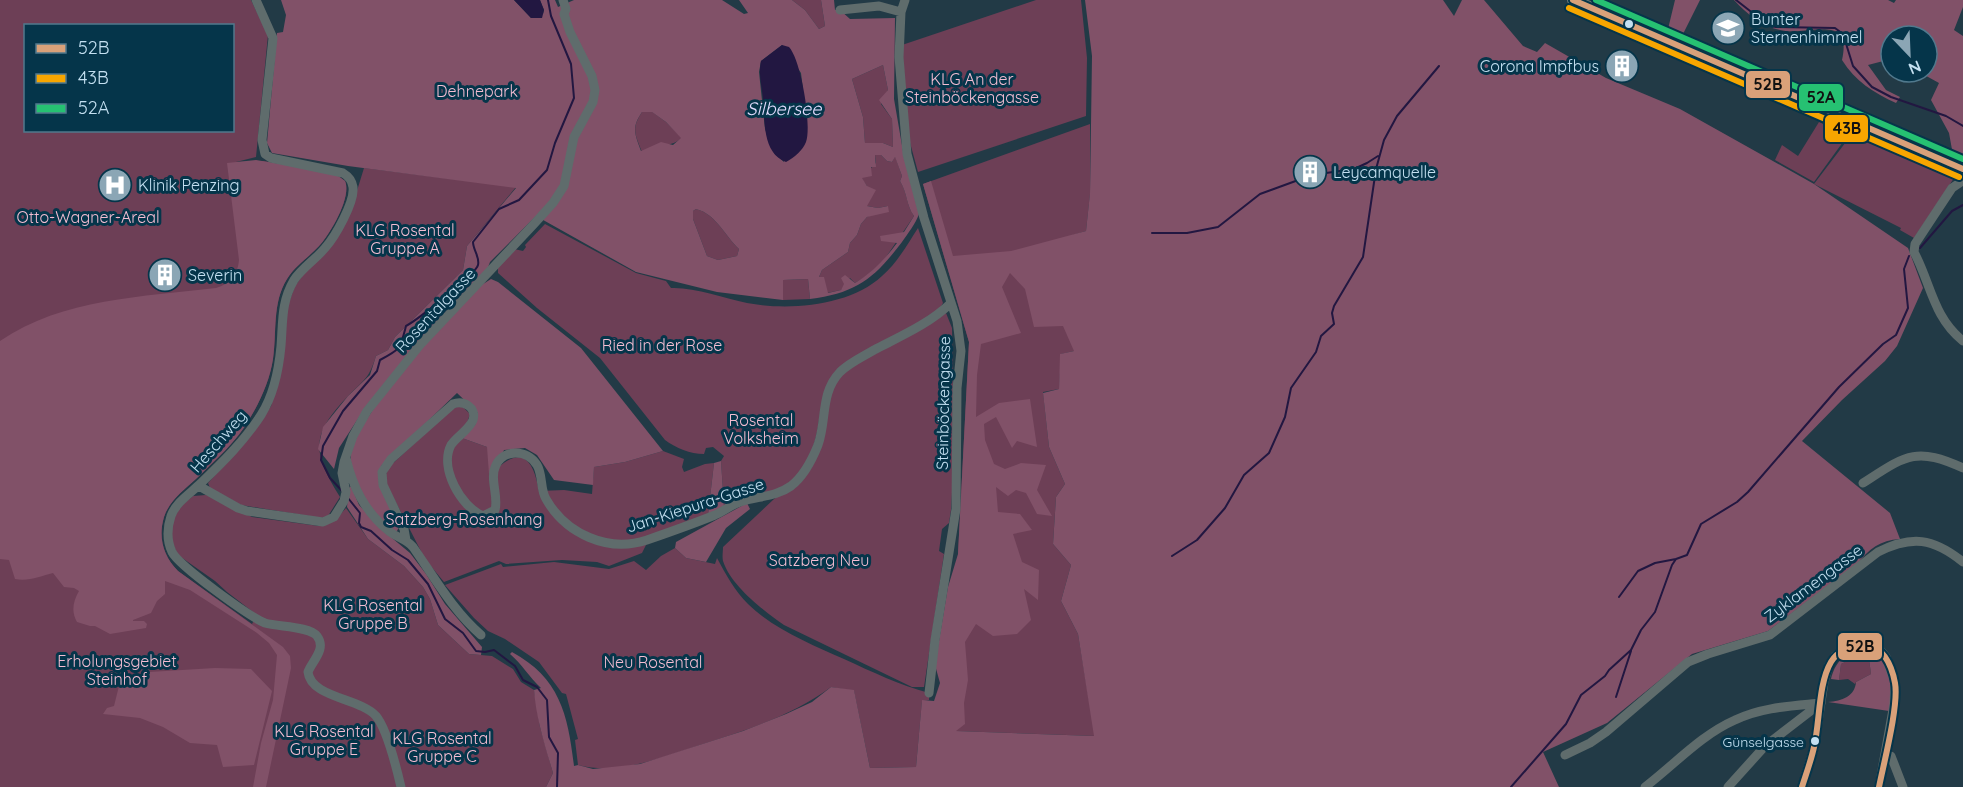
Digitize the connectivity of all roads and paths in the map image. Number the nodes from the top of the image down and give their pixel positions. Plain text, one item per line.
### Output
1 (256, 0) edge
2 (563, 0) edge
3 (905, 0) edge
4 (1573, 0) edge
5 (840, 10) dead end
6 (901, 12) junction
7 (1963, 169) edge
8 (1962, 181) edge
9 (951, 303) junction
10 (1963, 341) edge
11 (346, 456) junction
12 (1963, 468) edge
13 (1863, 483) dead end
14 (199, 486) junction
15 (406, 540) junction
16 (1963, 562) edge
17 (481, 634) dead end
18 (929, 693) dead end
19 (1821, 703) junction
20 (1564, 755) dead end
21 (1891, 756) dead end
22 (400, 787) edge
23 (1646, 787) edge
24 (1728, 787) edge
25 (1802, 787) edge
26 (1879, 787) edge
27 (1903, 787) edge

1 - 14 street, Heschweg
2 - 11 street, Rosentalgasse
3 - 6 street, Steinböckengasse
4 - 7 main road
5 - 6 street
6 - 9 street, Steinböckengasse
8 - 10 street
9 - 15 street, Jan-Kiepura-Gasse
9 - 18 street, Steinböckengasse
11 - 14 street, Rosentalgasse
11 - 15 street, Jan-Kiepura-Gasse
12 - 13 street
14 - 22 street, Heschweg
15 - 17 street, Jan-Kiepura-Gasse
16 - 20 street, Zyklamengasse
19 - 23 street
19 - 24 street
19 - 25 street
19 - 26 street
21 - 27 street

